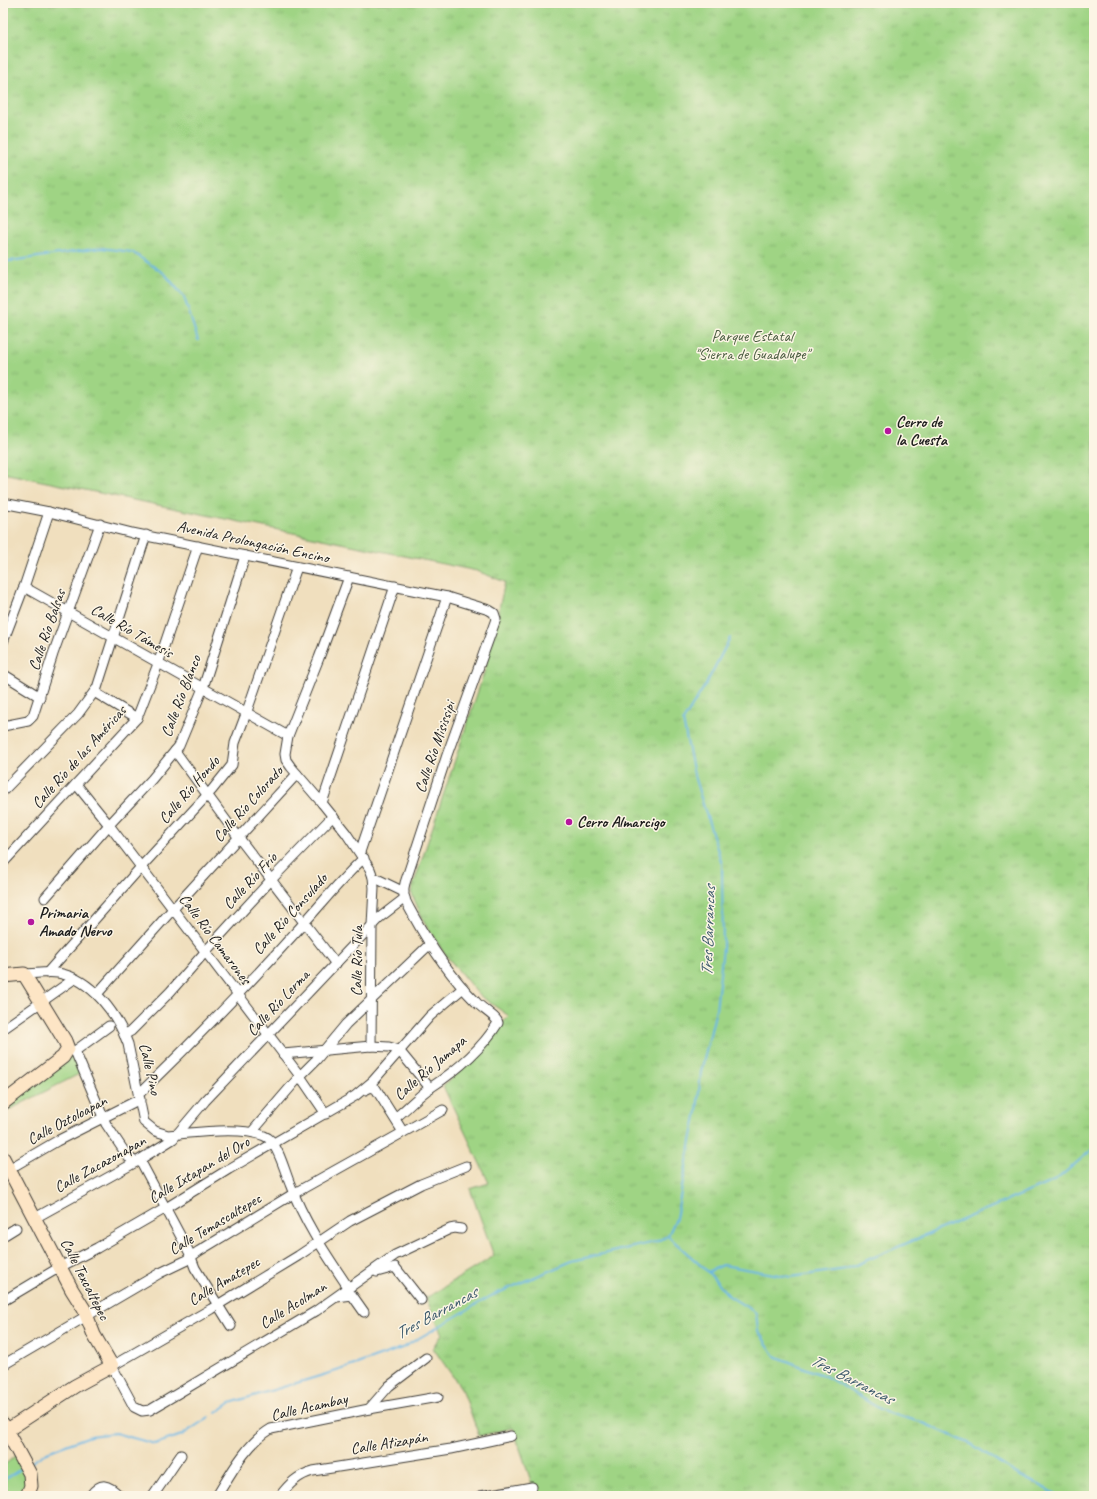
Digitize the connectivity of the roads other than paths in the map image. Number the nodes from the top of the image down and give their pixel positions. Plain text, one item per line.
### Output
1 (3, 504) edge
2 (49, 512) junction
3 (100, 524) junction
4 (146, 535) junction
5 (198, 546) junction
6 (245, 556) junction
7 (297, 567) junction
8 (349, 577) junction
9 (395, 586) junction
10 (24, 587) junction
11 (446, 597) junction
12 (69, 612) junction
13 (494, 613) joint
14 (113, 637) junction
15 (3, 642) edge
16 (158, 664) junction
17 (3, 674) edge
18 (203, 688) junction
19 (94, 692) junction
20 (40, 697) junction
21 (246, 714) junction
22 (137, 718) junction
23 (3, 726) edge
24 (288, 736) junction
25 (175, 751) junction
26 (297, 774) junction
27 (76, 784) junction
28 (3, 791) edge
29 (208, 795) junction
30 (322, 802) junction
31 (333, 816) junction
32 (109, 825) junction
33 (239, 838) junction
34 (362, 855) junction
35 (3, 863) edge
36 (140, 867) junction
37 (373, 877) junction
38 (271, 880) junction
39 (404, 895) junction
40 (45, 898) dead end
41 (173, 909) junction
42 (304, 923) junction
43 (372, 925) junction
44 (430, 944) junction
45 (206, 951) junction
46 (336, 964) junction
47 (47, 973) junction
48 (24, 974) junction
49 (3, 976) edge
50 (74, 980) junction
51 (463, 988) junction
52 (98, 994) junction
53 (237, 994) junction
54 (371, 1000) junction
55 (41, 1001) junction
56 (109, 1026) dead end
57 (3, 1029) edge
58 (124, 1035) junction
59 (268, 1035) junction
60 (371, 1046) junction
61 (71, 1050) junction
62 (324, 1051) junction
63 (400, 1052) junction
64 (283, 1054) junction
65 (300, 1076) junction
66 (430, 1088) junction
67 (362, 1091) junction
68 (139, 1097) junction
69 (4, 1101) edge
70 (443, 1110) dead end
71 (326, 1114) junction
72 (103, 1118) junction
73 (395, 1118) junction
74 (252, 1132) junction
75 (403, 1132) junction
76 (178, 1134) junction
77 (273, 1143) junction
78 (138, 1161) junction
79 (6, 1163) edge
80 (466, 1166) dead end
81 (293, 1194) junction
82 (166, 1208) junction
83 (35, 1218) junction
84 (16, 1228) dead end
85 (461, 1229) dead end
86 (3, 1236) edge
87 (317, 1242) junction
88 (191, 1256) junction
89 (60, 1267) junction
90 (370, 1273) junction
91 (348, 1288) junction
92 (334, 1298) junction
93 (421, 1300) dead end
94 (3, 1301) edge
95 (216, 1304) junction
96 (364, 1312) dead end
97 (87, 1315) junction
98 (231, 1326) dead end
99 (426, 1358) dead end
100 (3, 1365) edge
101 (112, 1366) junction
102 (438, 1397) dead end
103 (369, 1409) junction
104 (142, 1411) joint
105 (4, 1429) edge
106 (511, 1436) dead end
107 (181, 1455) dead end
108 (532, 1487) dead end
109 (29, 1491) edge
110 (90, 1496) edge
111 (120, 1496) edge
112 (153, 1496) edge
113 (217, 1496) edge
114 (280, 1496) edge
115 (480, 1496) edge

1 - 2 street, Avenida Prolongación Encino
2 - 3 street, Avenida Prolongación Encino
2 - 10 street
3 - 4 street, Avenida Prolongación Encino
3 - 12 street, Calle Río Balsas
4 - 5 street, Avenida Prolongación Encino
4 - 14 street
5 - 6 street, Avenida Prolongación Encino
5 - 16 street, Calle Río de las Américas
6 - 7 street, Avenida Prolongación Encino
6 - 18 street, Calle Río Blanco
7 - 8 street, Avenida Prolongación Encino
7 - 21 street, Calle Río Hondo
8 - 9 street, Avenida Prolongación Encino
8 - 24 street, Calle Río Colorado
9 - 11 street, Avenida Prolongación Encino
9 - 30 street
10 - 12 street, Calle Río Támesis
10 - 15 street
11 - 13 street, Avenida Prolongación Encino
11 - 34 street, Calle Río Consulado
12 - 14 street, Calle Río Támesis
12 - 20 street, Calle Río Balsas
13 - 39 street, Calle Río Misissipi
14 - 16 street, Calle Río Támesis
14 - 19 street
16 - 18 street, Calle Río Támesis
16 - 22 street, Calle Río de las Américas
17 - 20 street
18 - 21 street, Calle Río Támesis
18 - 25 street, Calle Río Blanco
19 - 22 street
19 - 28 street
20 - 23 street, Calle Río Balsas
21 - 24 street, Calle Río Támesis
21 - 29 street, Calle Río Hondo
22 - 27 street, Calle Río de las Américas
24 - 26 street, Calle Río Colorado
25 - 29 street
25 - 32 street, Calle Río Blanco
26 - 30 street
26 - 33 street, Calle Río Colorado
27 - 32 street, Calle Río Camarones
27 - 35 street, Calle Río de las Américas
29 - 33 street
29 - 36 street, Calle Río Hondo
30 - 31 street
31 - 34 street
31 - 38 street, Calle Río Frío
32 - 36 street, Calle Río Camarones
32 - 40 street, Calle Río Blanco
33 - 38 street
33 - 41 street, Calle Río Colorado
34 - 37 street
34 - 42 street, Calle Río Consulado
36 - 41 street, Calle Río Camarones
36 - 47 street, Calle Río Hondo
37 - 39 street
37 - 43 street, Calle Río Tula
38 - 42 street
38 - 45 street, Calle Río Frío
39 - 43 street, Calle Río Lerma
39 - 44 street
41 - 45 street, Calle Río Camarones
41 - 52 street, Calle Río Colorado
42 - 46 street
42 - 53 street, Calle Río Consulado
43 - 46 street, Calle Río Lerma
43 - 54 street, Calle Río Tula
44 - 51 street
44 - 54 street
45 - 53 street, Calle Río Camarones
45 - 58 street, Calle Río Frío
46 - 59 street, Calle Río Lerma
47 - 48 street, Calle Pino
47 - 50 street, Calle Pino
48 - 49 street, Calle Pino
48 - 55 street
50 - 52 street, Calle Pino
50 - 55 street
51 - 63 street, Calle Ixtapan del Oro
51 - 66 street, Calle Río Jamapa
52 - 58 street, Calle Pino
53 - 59 street, Calle Río Camarones
53 - 68 street, Calle Río Consulado
54 - 60 street, Calle Río Tula
54 - 62 street
55 - 57 street
55 - 61 street
56 - 61 street
58 - 68 street, Calle Pino
59 - 64 street, Calle Río Camarones
59 - 76 street, Calle Río Lerma
60 - 62 street
60 - 63 street
61 - 69 street
61 - 72 street
62 - 64 street
62 - 65 street
63 - 66 street
63 - 67 street, Calle Ixtapan del Oro
64 - 65 street, Calle Río Camarones
65 - 71 street, Calle Río Camarones
65 - 74 street
66 - 73 street, Calle Río Jamapa
67 - 71 street, Calle Ixtapan del Oro
67 - 73 street
68 - 72 street, Calle Oztoloapan
68 - 76 street, Calle Pino
70 - 75 street, Calle Temascaltepec
71 - 77 street, Calle Ixtapan del Oro
72 - 78 street
72 - 79 street, Calle Oztoloapan
73 - 75 street
74 - 76 street, Calle Pino
74 - 77 street, Calle Pino
75 - 81 street, Calle Temascaltepec
76 - 78 street, Calle Zacazonapan
77 - 81 street
77 - 82 street, Calle Ixtapan del Oro
78 - 82 street
78 - 83 street, Calle Zacazonapan
79 - 83 street, Calle Texcaltepec
80 - 87 street, Calle Amatepec
81 - 87 street
81 - 88 street, Calle Temascaltepec
82 - 88 street
82 - 89 street, Calle Ixtapan del Oro
83 - 89 street, Calle Texcaltepec
84 - 86 street
85 - 90 street, Calle Acolman
87 - 91 street
87 - 95 street, Calle Amatepec
88 - 95 street
88 - 97 street, Calle Temascaltepec
89 - 94 street, Calle Ixtapan del Oro
89 - 97 street, Calle Texcaltepec
90 - 91 street, Calle Acolman
90 - 93 street
91 - 92 street, Calle Acolman
92 - 96 street
92 - 104 street, Calle Acolman
95 - 98 street
95 - 101 street, Calle Amatepec
97 - 100 street, Calle Temascaltepec
97 - 101 street, Calle Texcaltepec
99 - 103 street
101 - 104 street, Calle Texcaltepec
101 - 105 street, Calle Amatepec
102 - 103 street, Calle Acambay
103 - 113 street, Calle Acambay
105 - 109 street
106 - 114 street, Calle Atizapán
107 - 112 street
108 - 115 street
110 - 111 street

